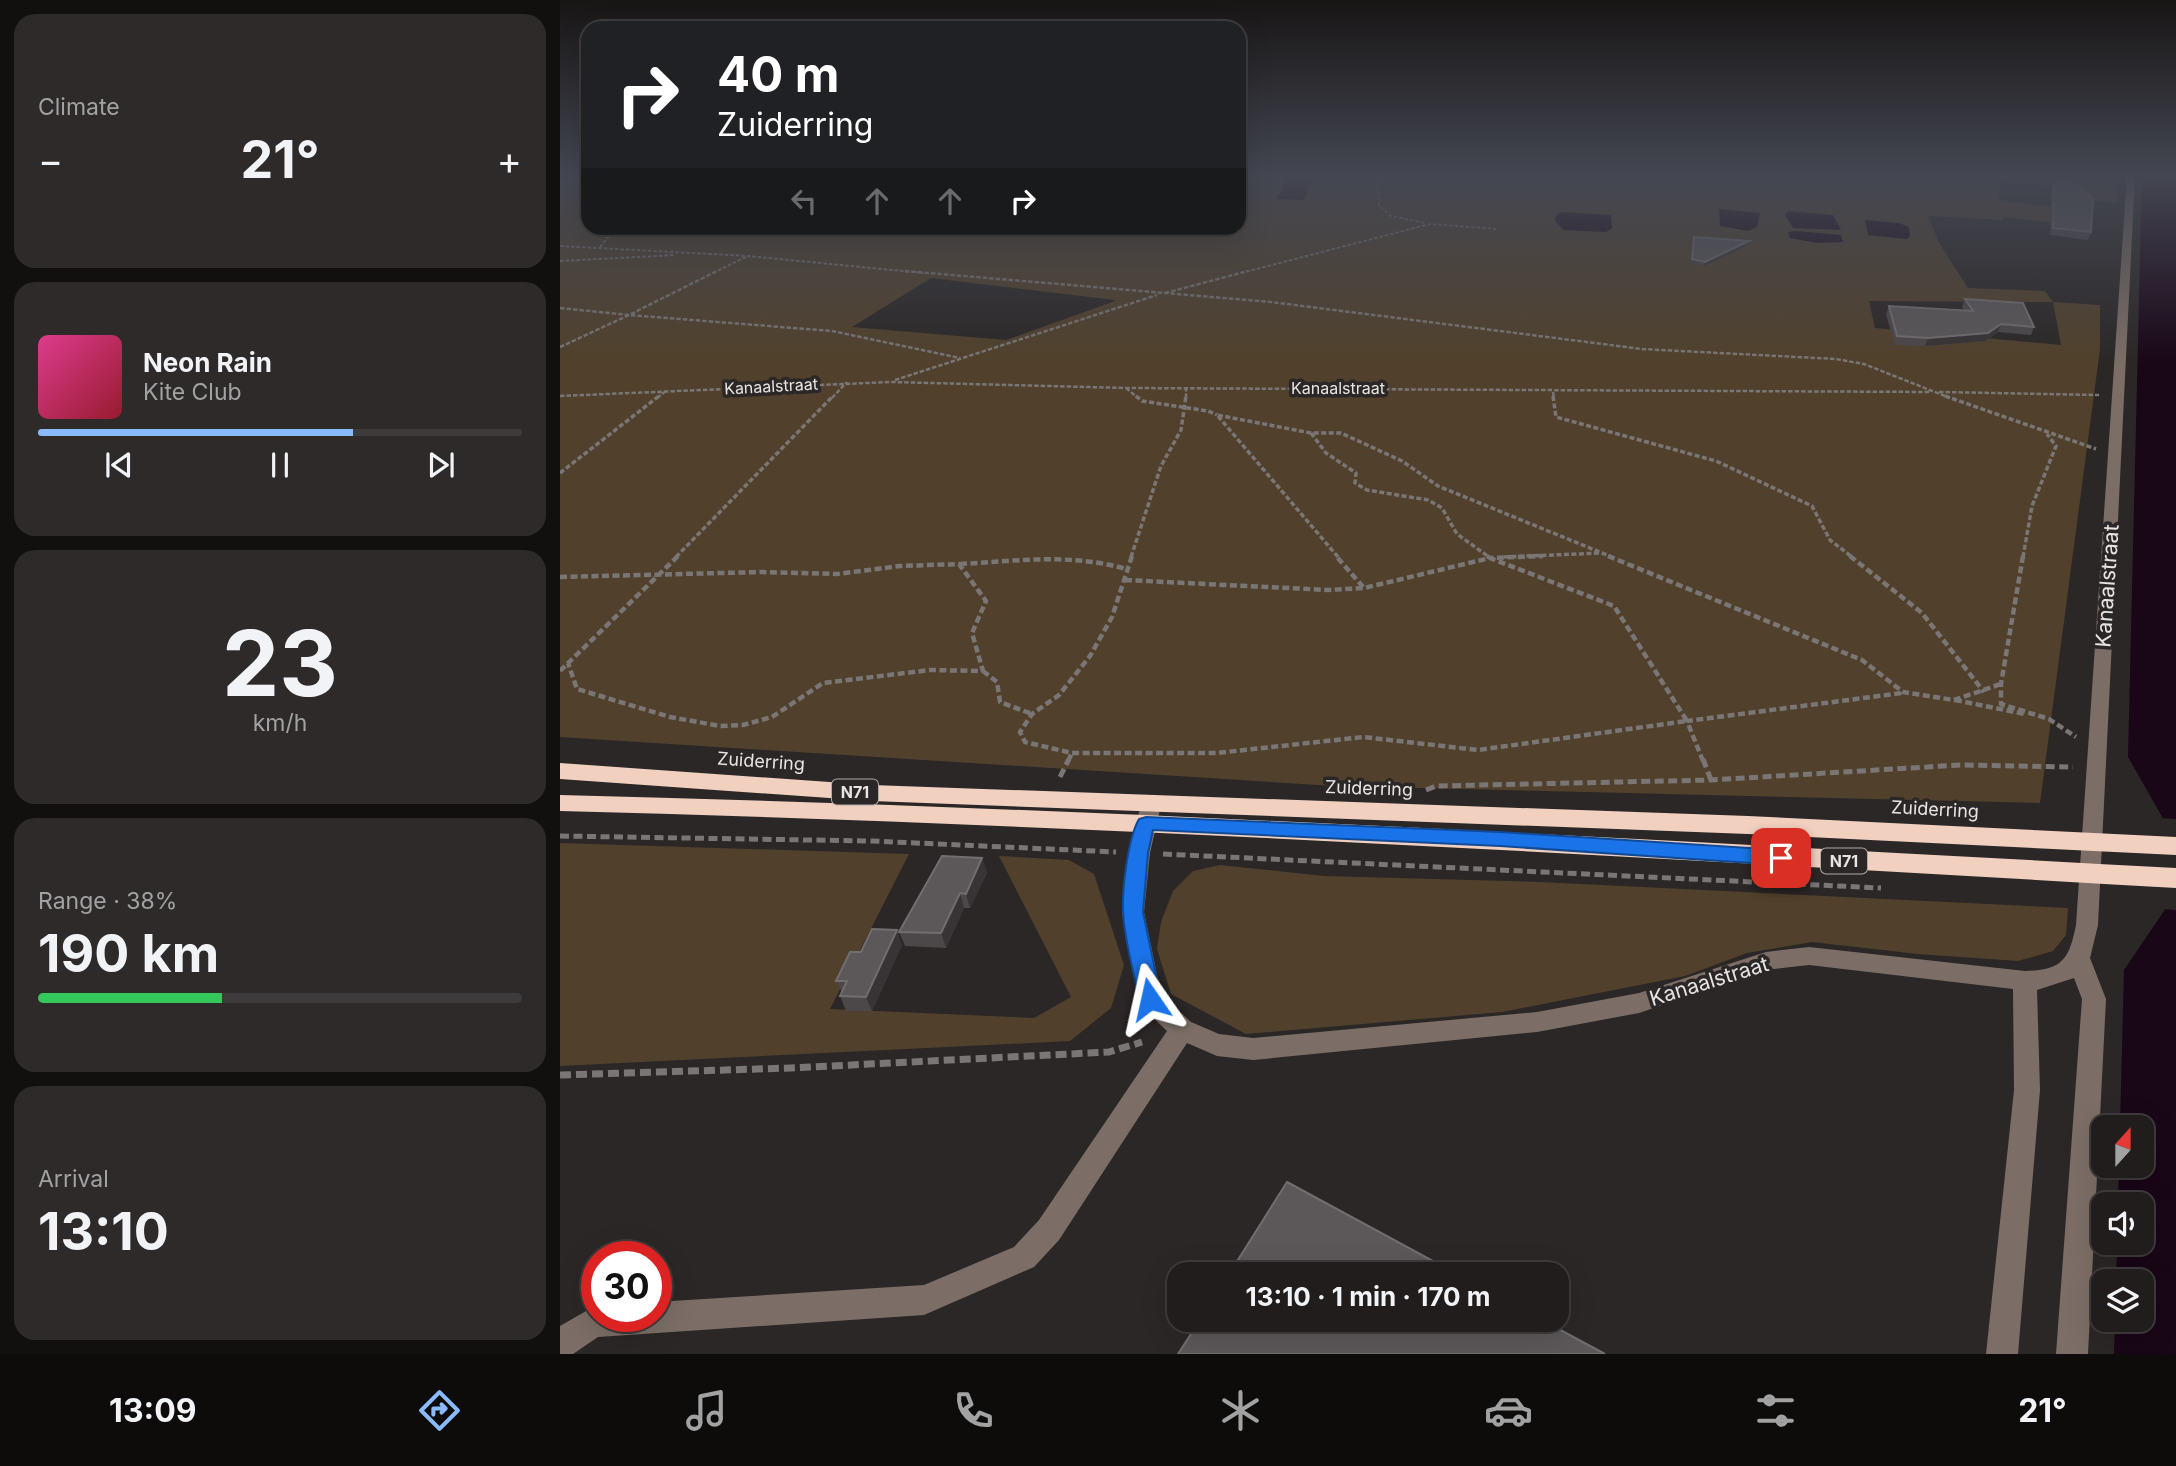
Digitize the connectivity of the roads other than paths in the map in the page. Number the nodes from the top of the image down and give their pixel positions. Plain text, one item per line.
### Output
1 (2127, 238) edge
2 (560, 771) edge
3 (560, 803) edge
4 (1148, 814) junction
5 (2176, 846) edge
6 (2176, 877) edge
7 (2079, 959) junction
8 (2025, 981) junction
9 (1182, 1029) junction
10 (560, 1344) edge
11 (2002, 1354) edge
12 (2073, 1354) edge

1 - 7 street, Kanaalstraat
2 - 4 highway, Zuiderring / N71
3 - 4 highway, Zuiderring / N71
4 - 5 highway, Zuiderring / N71
4 - 6 highway, Zuiderring / N71
4 - 9 street, Kanaalstraat
7 - 8 street, Kanaalstraat
7 - 12 street
8 - 9 street, Kanaalstraat
8 - 11 street
9 - 10 street

